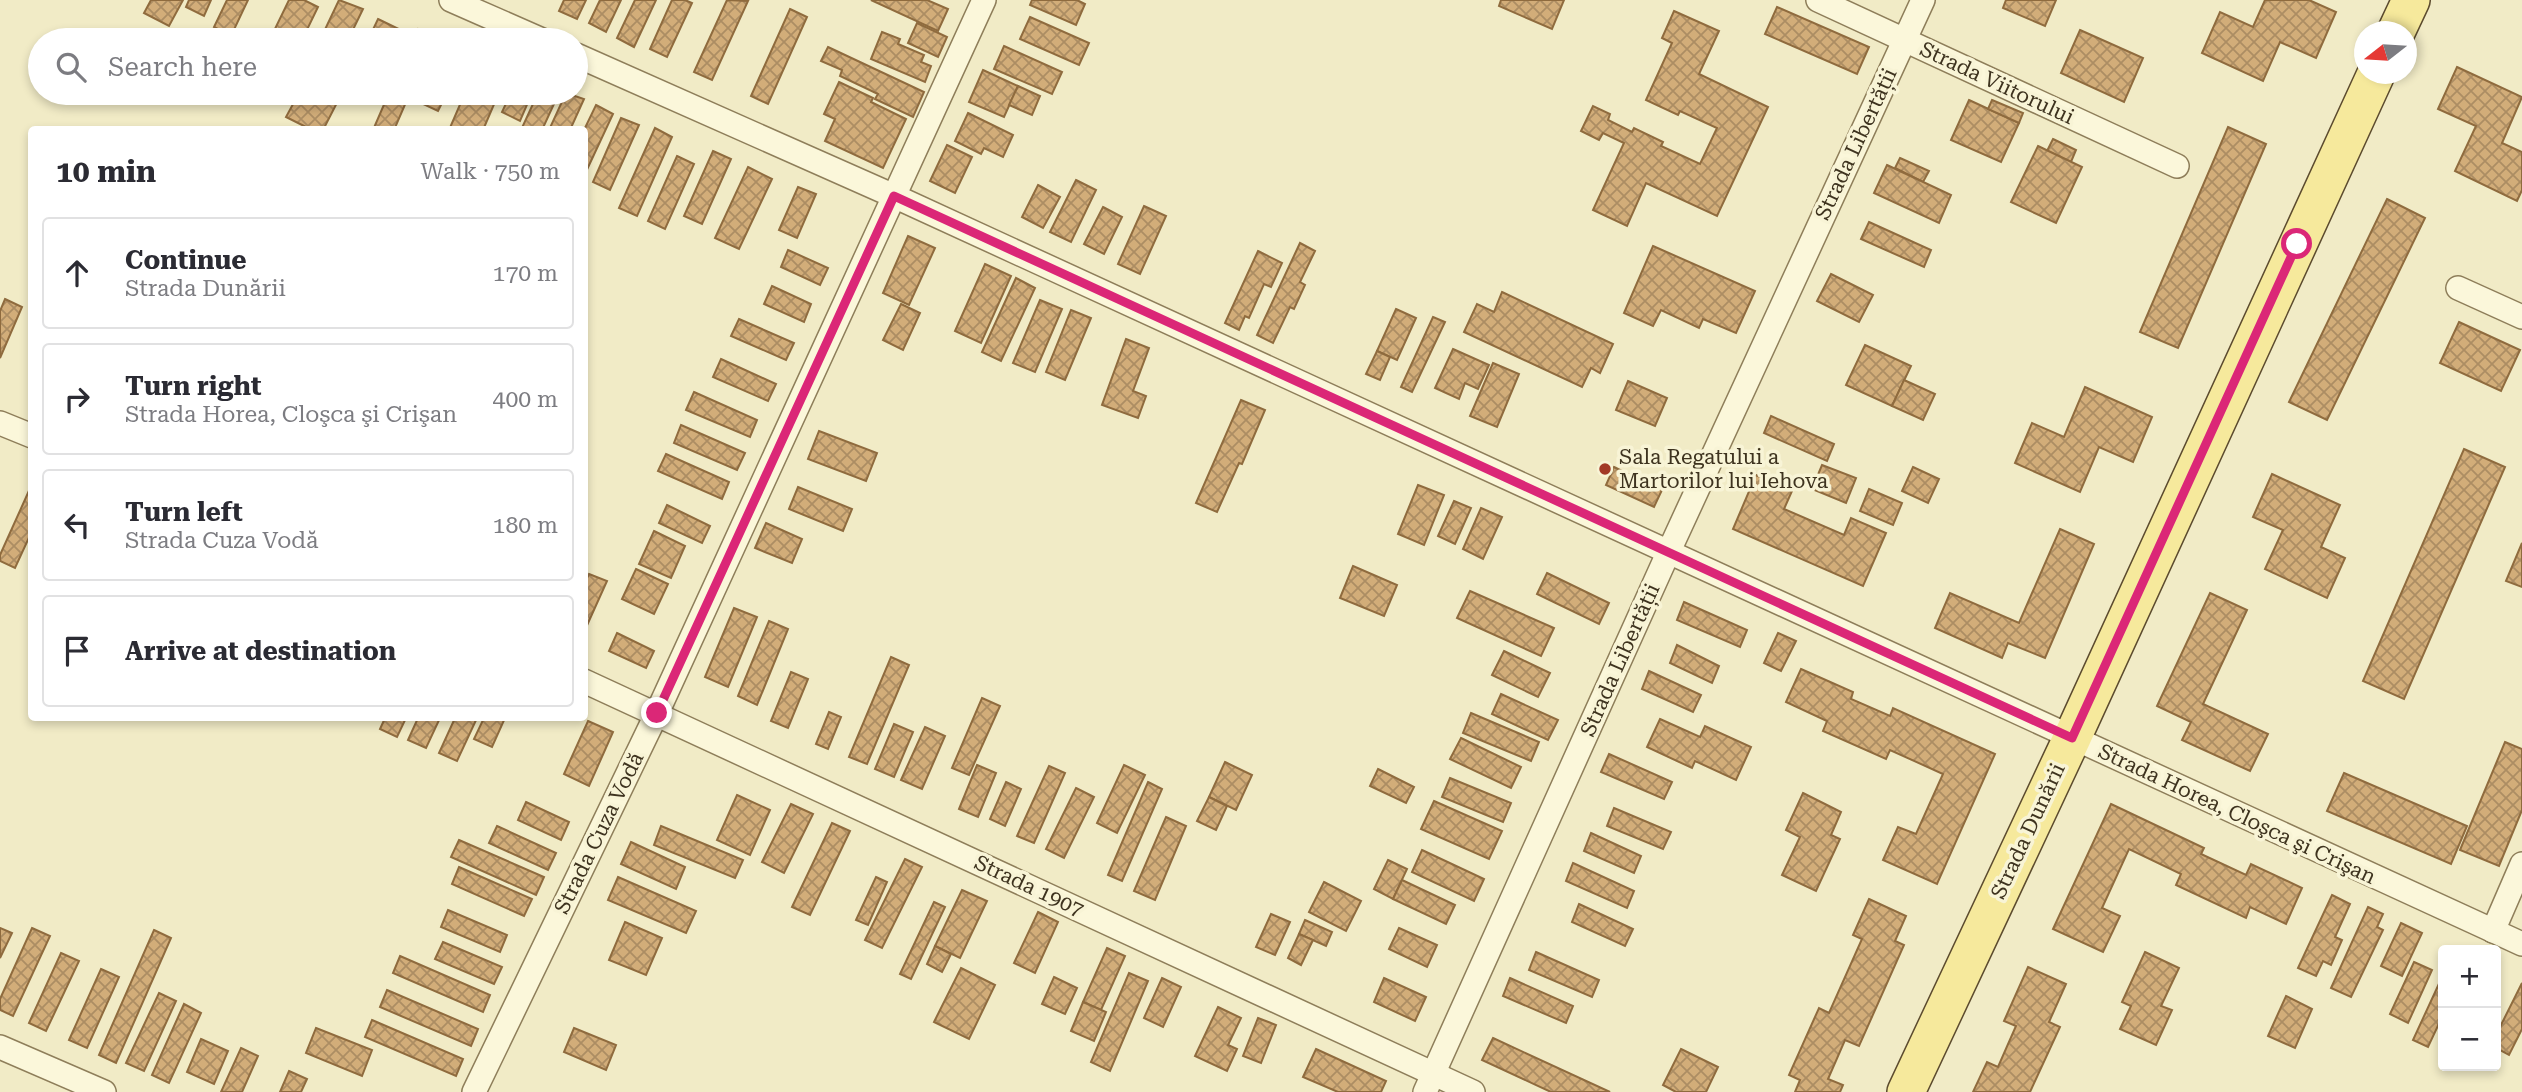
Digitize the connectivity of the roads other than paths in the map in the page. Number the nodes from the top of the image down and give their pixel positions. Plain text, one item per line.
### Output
1 (451, 0) edge
2 (984, 0) edge
3 (1818, 0) edge
4 (1923, 0) edge
5 (2411, 0) edge
6 (2401, 21) edge
7 (515, 28) edge
8 (1904, 40) junction
9 (588, 60) edge
10 (2371, 84) edge
11 (2177, 166) dead end
12 (894, 196) junction
13 (2458, 288) dead end
14 (2522, 317) edge
15 (0, 423) edge
16 (28, 434) edge
17 (1669, 551) junction
18 (588, 683) edge
19 (657, 713) junction
20 (2072, 738) junction
21 (2522, 864) edge
22 (2493, 931) junction
23 (2522, 944) edge
24 (0, 1046) edge
25 (1429, 1083) edge
26 (104, 1092) edge
27 (474, 1092) edge
28 (1473, 1092) edge
29 (1906, 1092) edge

1 - 7 street
2 - 12 street, Strada Cuza Vodă
3 - 8 street, Strada Viitorului
4 - 8 street, Strada Libertății
5 - 6 main road
8 - 11 street, Strada Viitorului
8 - 17 street, Strada Libertății
9 - 12 street, Strada Horea, Cloşca şi Crişan
10 - 20 main road, Strada Dunării
12 - 17 street, Strada Horea, Cloşca şi Crişan
12 - 19 street, Strada Cuza Vodă
13 - 14 street
15 - 16 street
17 - 20 street, Strada Horea, Cloşca şi Crişan
17 - 25 street, Strada Libertății
18 - 19 street, Strada 1907
19 - 25 street, Strada 1907
19 - 27 street, Strada Cuza Vodă
20 - 22 street, Strada Horea, Cloşca şi Crişan
20 - 29 main road, Strada Dunării
21 - 22 street
22 - 23 street, Strada Horea, Cloşca şi Crişan
24 - 26 street
25 - 28 street, Strada 1907

